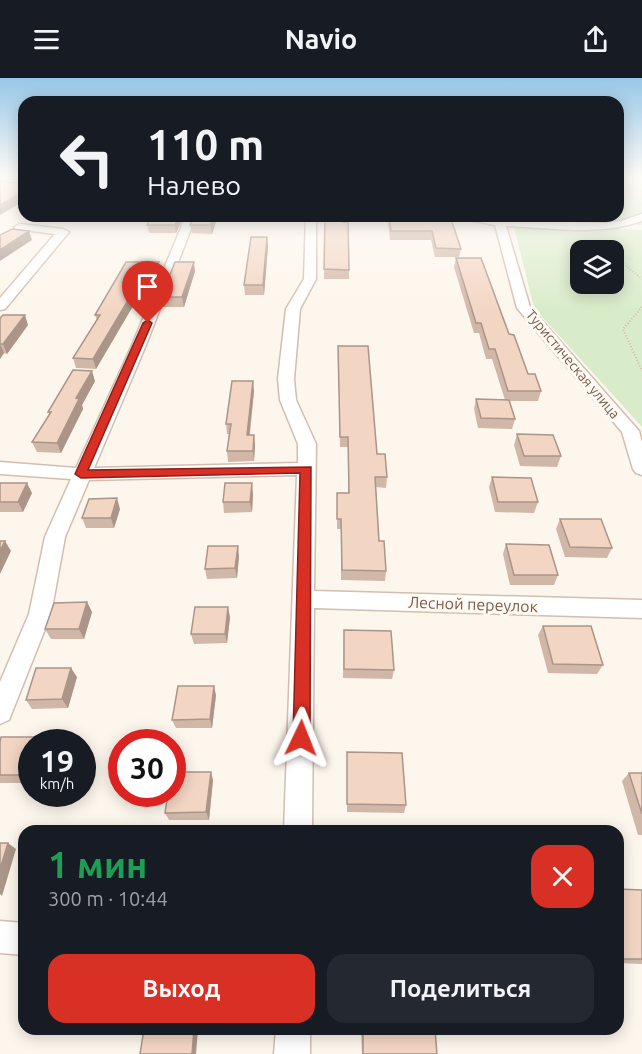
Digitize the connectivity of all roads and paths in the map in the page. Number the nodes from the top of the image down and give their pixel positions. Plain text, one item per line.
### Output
1 (500, 223) edge
2 (26, 224) edge
3 (188, 224) edge
4 (312, 224) edge
5 (521, 224) edge
6 (622, 224) edge
7 (20, 227) junction
8 (7, 235) edge
9 (624, 264) edge
10 (642, 279) edge
11 (0, 306) edge
12 (642, 307) edge
13 (642, 371) edge
14 (0, 468) edge
15 (642, 469) edge
16 (306, 470) junction
17 (81, 474) junction
18 (305, 599) junction
19 (642, 609) edge
20 (0, 712) edge
21 (298, 825) edge
22 (0, 937) edge
23 (18, 938) edge
24 (293, 1035) edge
25 (292, 1054) edge

1 - 15 street, Туристическая улица
2 - 7 street
3 - 17 street
4 - 16 street
5 - 6 street
7 - 8 street
7 - 11 street
9 - 10 path
12 - 13 path
14 - 17 street
16 - 17 street
16 - 18 street
17 - 20 street
18 - 19 street, Лесной переулок
18 - 21 street
22 - 23 street
24 - 25 street

